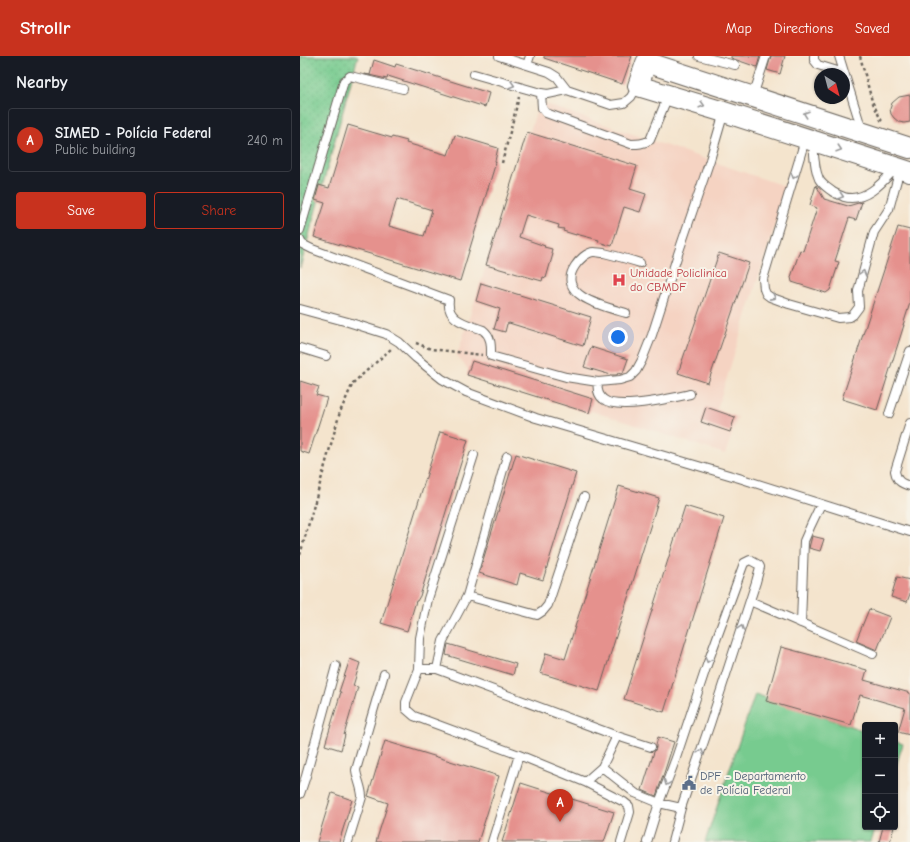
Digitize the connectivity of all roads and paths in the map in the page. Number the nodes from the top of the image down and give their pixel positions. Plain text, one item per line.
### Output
1 (499, 56) edge
2 (530, 56) edge
3 (699, 56) edge
4 (766, 56) edge
5 (814, 56) edge
6 (839, 56) edge
7 (860, 56) edge
8 (646, 60) edge
9 (527, 65) junction
10 (735, 65) dead end
11 (828, 68) edge
12 (843, 68) edge
13 (474, 74) dead end
14 (685, 74) junction
15 (638, 86) junction
16 (521, 87) junction
17 (403, 90) dead end
18 (567, 90) junction
19 (541, 93) junction
20 (850, 93) edge
21 (672, 96) junction
22 (753, 96) junction
23 (724, 112) junction
24 (886, 124) dead end
25 (862, 133) junction
26 (809, 140) junction
27 (910, 148) edge
28 (502, 163) dead end
29 (902, 170) edge
30 (300, 230) edge
31 (300, 240) edge
32 (640, 262) dead end
33 (300, 309) edge
34 (626, 313) dead end
35 (403, 345) junction
36 (300, 348) edge
37 (910, 351) edge
38 (326, 356) dead end
39 (491, 356) junction
40 (598, 382) junction
41 (690, 394) dead end
42 (889, 414) dead end
43 (910, 424) edge
44 (474, 455) dead end
45 (507, 456) dead end
46 (910, 486) edge
47 (584, 497) dead end
48 (821, 504) junction
49 (910, 532) edge
50 (300, 555) edge
51 (467, 596) junction
52 (750, 600) junction
53 (801, 623) junction
54 (873, 654) dead end
55 (336, 666) dead end
56 (437, 668) junction
57 (419, 669) junction
58 (384, 674) dead end
59 (617, 736) junction
60 (651, 747) dead end
61 (519, 755) junction
62 (602, 767) junction
63 (586, 782) junction
64 (300, 794) edge
65 (659, 803) junction
66 (681, 808) junction
67 (348, 842) edge
68 (492, 842) edge
69 (621, 842) edge
70 (647, 842) edge
71 (672, 842) edge

1 - 9 lane
2 - 9 lane
3 - 10 lane
4 - 22 lane
5 - 11 lane
6 - 12 lane
7 - 24 path
8 - 14 street
8 - 15 street
9 - 18 lane
13 -> 16 lane
14 - 21 street
14 - 22 street
15 - 18 lane
15 - 21 street
16 - 19 lane
16 - 28 path
17 - 30 lane
18 - 19 lane
19 - 21 lane
20 - 25 lane
21 -> 23 street
25 -> 22 street
23 - 26 street
23 - 40 lane
25 - 27 street
26 -> 29 street
26 -> 29 lane
26 -> 29 lane
31 - 39 lane
32 - 34 lane
33 - 35 lane
35 - 39 path
35 - 48 lane
35 - 50 path
36 - 38 lane
37 - 42 lane
39 - 40 lane
40 - 41 lane
43 - 46 lane
44 - 57 lane
45 - 51 lane
47 - 51 lane
48 - 49 lane
48 - 53 lane
51 - 56 lane
52 - 53 lane
52 -> 65 lane
66 -> 52 lane
53 - 54 lane
55 - 64 lane
56 - 57 lane
56 - 59 lane
57 - 61 lane
58 - 67 lane
59 - 60 lane
59 - 62 lane
61 - 63 lane
61 - 68 lane
62 - 63 lane
62 - 65 lane
63 - 69 lane
65 - 66 lane
65 - 70 lane
66 - 71 lane

